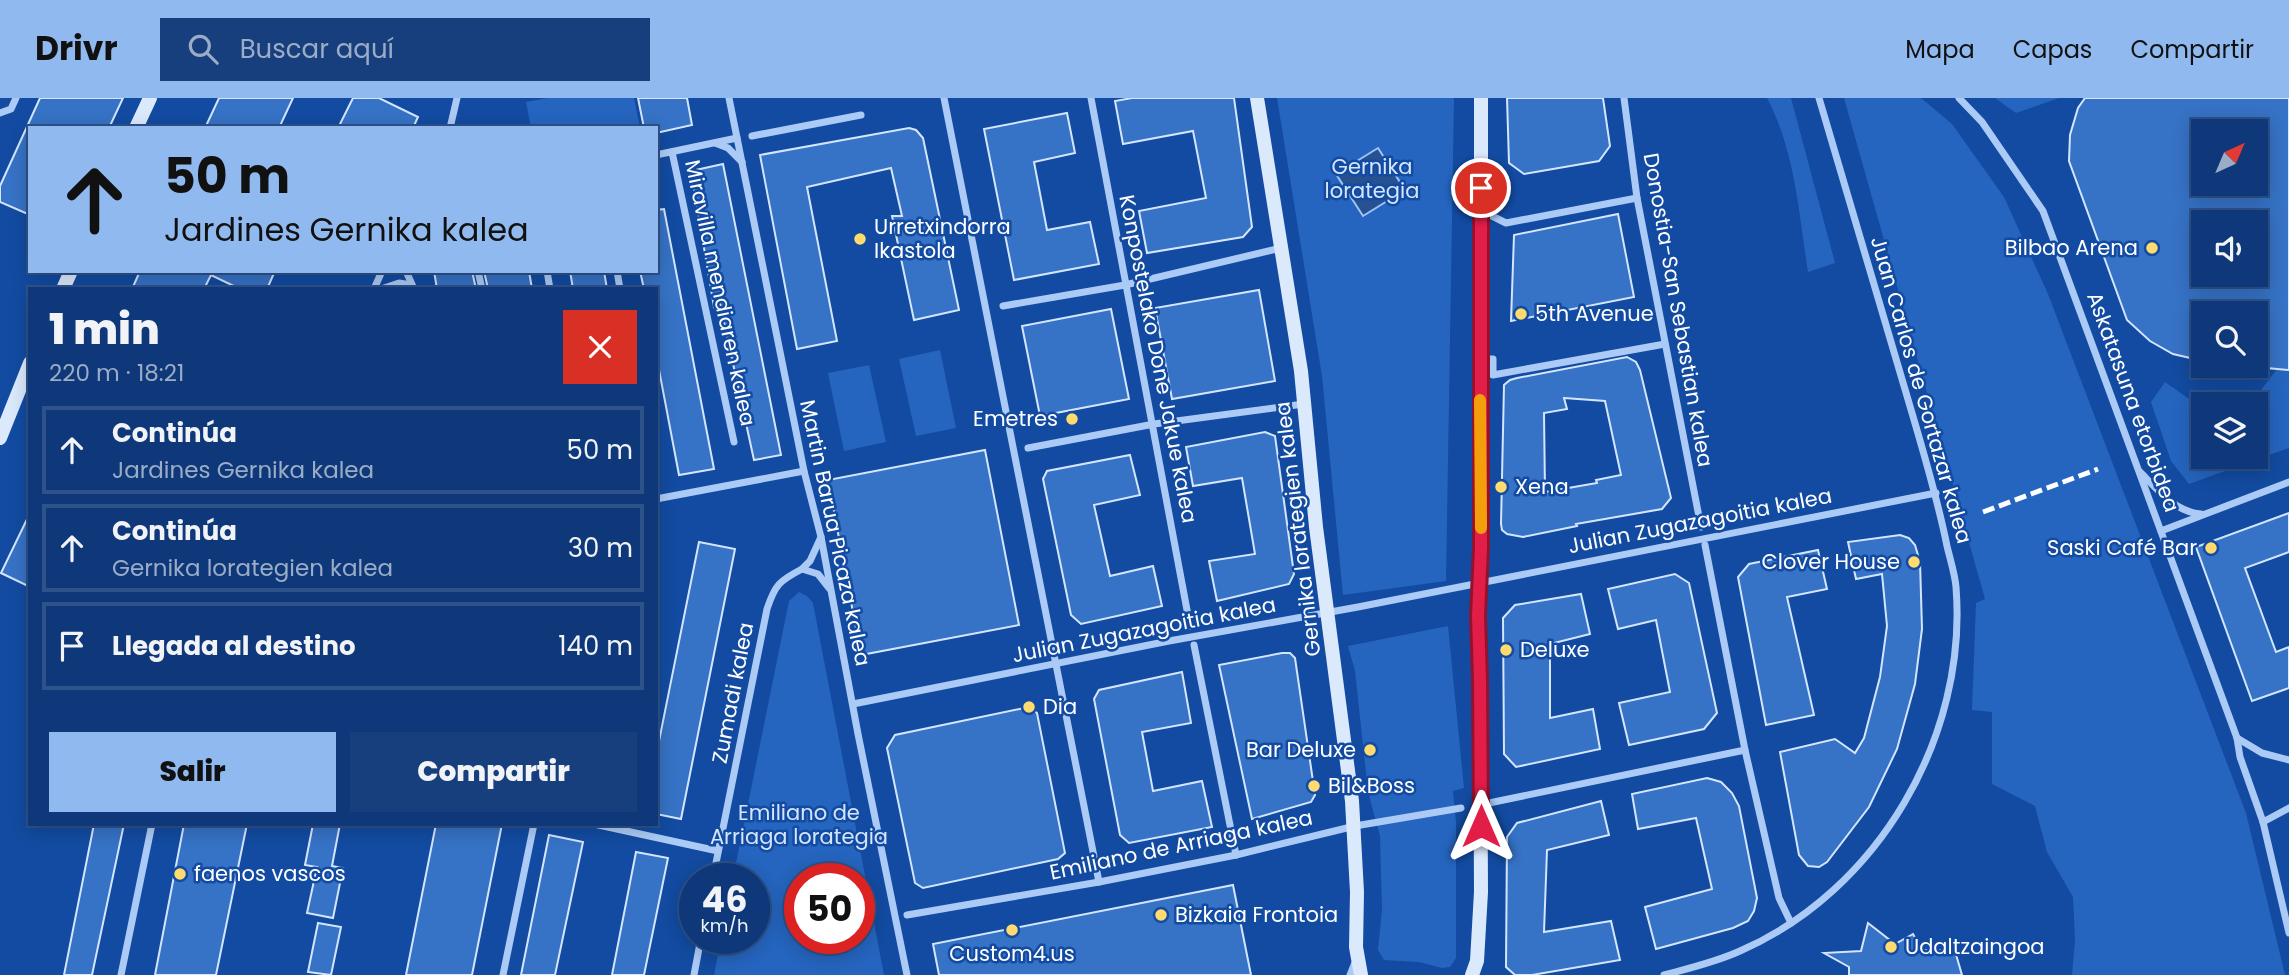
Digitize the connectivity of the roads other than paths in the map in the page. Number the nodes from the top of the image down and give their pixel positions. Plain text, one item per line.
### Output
1 (16, 98) edge
2 (150, 98) edge
3 (457, 98) edge
4 (729, 98) edge
5 (944, 98) edge
6 (1091, 98) edge
7 (1257, 98) edge
8 (1481, 98) edge
9 (1624, 98) edge
10 (1819, 98) edge
11 (1959, 98) edge
12 (0, 113) edge
13 (861, 115) dead end
14 (137, 126) edge
15 (450, 126) edge
16 (752, 136) dead end
17 (737, 138) junction
18 (715, 143) junction
19 (672, 152) junction
20 (658, 155) edge
21 (742, 163) junction
22 (1637, 198) junction
23 (1481, 211) junction
24 (1280, 248) junction
25 (1125, 285) junction
26 (387, 287) edge
27 (412, 287) edge
28 (1003, 306) dead end
29 (1665, 344) junction
30 (1480, 359) junction
31 (28, 368) edge
32 (1304, 404) junction
33 (1154, 424) junction
34 (0, 438) edge
35 (734, 442) dead end
36 (1028, 447) dead end
37 (2138, 470) junction
38 (804, 471) junction
39 (2289, 482) edge
40 (1936, 493) junction
41 (658, 499) edge
42 (2201, 514) junction
43 (1701, 527) dead end
44 (2161, 531) junction
45 (821, 537) junction
46 (1705, 545) dead end
47 (802, 569) junction
48 (1479, 583) junction
49 (832, 592) junction
50 (1328, 613) junction
51 (1191, 626) dead end
52 (1194, 645) dead end
53 (1057, 664) junction
54 (853, 704) junction
55 (2237, 738) junction
56 (1745, 750) junction
57 (2289, 760) edge
58 (1489, 803) dead end
59 (1461, 808) dead end
60 (2289, 808) edge
61 (2263, 822) junction
62 (152, 826) edge
63 (534, 826) edge
64 (603, 826) edge
65 (1355, 826) junction
66 (719, 851) junction
67 (1236, 855) junction
68 (716, 863) edge
69 (1099, 882) junction
70 (907, 915) dead end
71 (1791, 923) junction
72 (2289, 933) edge
73 (698, 954) edge
74 (1358, 956) junction
75 (1473, 974) edge
76 (121, 975) edge
77 (503, 975) edge
78 (694, 975) edge
79 (907, 975) edge
80 (1350, 975) edge
81 (1361, 975) edge
82 (1664, 975) edge

1 - 12 street
2 - 14 main road
3 - 15 street
4 - 17 street, Martin Barua Picaza kalea
5 - 53 street
6 - 25 street, Konpostelako Done Jakue kalea
7 - 24 main road, Gernika lorategien kalea
8 - 23 main road
9 - 22 street, Donostia-San Sebastian kalea
10 - 40 street, Juan Carlos de Gortazar kalea
11 - 37 street, Askatasuna etorbidea
13 - 16 street
17 - 18 street
17 - 21 street, Martin Barua Picaza kalea
18 - 19 street
18 - 21 street
19 - 20 street
19 - 35 street, Miravilla mendiaren kalea
21 - 38 street, Martin Barua Picaza kalea
22 - 23 street
22 - 29 street, Donostia-San Sebastian kalea
23 - 30 main road
24 - 25 street
24 - 32 main road, Gernika lorategien kalea
25 - 28 street
25 - 33 street, Konpostelako Done Jakue kalea
26 - 27 street
29 - 30 street
29 - 43 street, Donostia-San Sebastian kalea
30 - 48 main road
31 - 34 main road
32 - 33 street
32 - 50 main road, Gernika lorategien kalea
33 - 36 street
33 - 51 street, Konpostelako Done Jakue kalea
37 - 42 street
37 - 44 street, Askatasuna etorbidea
38 - 41 street
38 - 45 street, Martin Barua Picaza kalea
39 - 42 street
40 - 48 street, Julian Zugazagoitia kalea
40 - 71 street, Juan Carlos de Gortazar kalea
42 - 44 street
44 - 55 street, Askatasuna etorbidea
45 - 47 street
45 - 49 street, Martin Barua Picaza kalea
46 - 56 street
47 - 49 street
47 - 66 street, Zumadi kalea
48 - 50 street, Julian Zugazagoitia kalea
48 - 75 main road
49 - 54 street, Martin Barua Picaza kalea
50 - 53 street, Julian Zugazagoitia kalea
50 - 65 main road, Gernika lorategien kalea
52 - 67 street
53 - 54 street, Julian Zugazagoitia kalea
53 - 69 street
54 - 79 street, Martin Barua Picaza kalea
55 - 57 street
55 - 61 street, Askatasuna etorbidea
56 - 58 street
56 - 71 street
59 - 65 street, Emiliano de Arriaga kalea
60 - 61 street
61 - 72 street, Askatasuna etorbidea
62 - 76 street
63 - 77 street
64 - 66 street
65 - 67 street, Emiliano de Arriaga kalea
65 - 74 main road, Gernika lorategien kalea
66 - 68 street, Zumadi kalea
67 - 69 street, Emiliano de Arriaga kalea
69 - 70 street, Emiliano de Arriaga kalea
71 - 82 street, Juan Carlos de Gortazar kalea
73 - 78 street
74 - 80 street, Gernika lorategien kalea
74 - 81 main road, Gernika lorategien kalea

